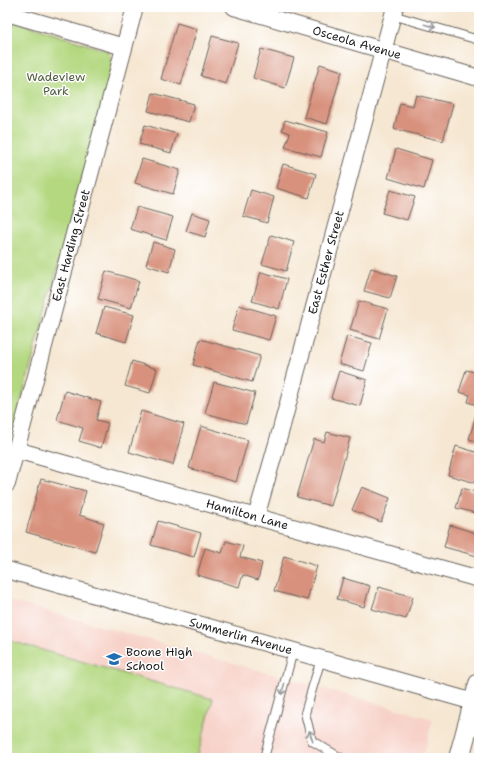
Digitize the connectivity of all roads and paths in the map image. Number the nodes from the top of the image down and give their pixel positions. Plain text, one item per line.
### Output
1 (135, 7) edge
2 (234, 7) edge
3 (394, 11) edge
4 (7, 13) edge
5 (479, 40) edge
6 (124, 47) junction
7 (383, 51) junction
8 (479, 78) edge
9 (16, 450) junction
10 (7, 484) edge
11 (256, 517) junction
12 (7, 570) edge
13 (479, 579) edge
14 (293, 651) junction
15 (321, 659) junction
16 (476, 693) edge
17 (264, 758) edge
18 (341, 758) edge
19 (458, 758) edge

1 - 6 street, East Harding Street
2 - 7 street, Osceola Avenue
3 -> 5 lane
3 - 7 street, East Esther Street
4 - 6 street
6 - 9 street, East Harding Street
7 - 8 street, Osceola Avenue
7 - 11 street, East Esther Street
9 - 10 street, East Harding Street
9 - 11 street, Hamilton Lane
11 - 13 street, Hamilton Lane
12 - 14 street, Summerlin Avenue
14 - 15 street, Summerlin Avenue
14 -> 17 lane
15 - 16 street, Summerlin Avenue
18 -> 15 lane
16 - 19 street

